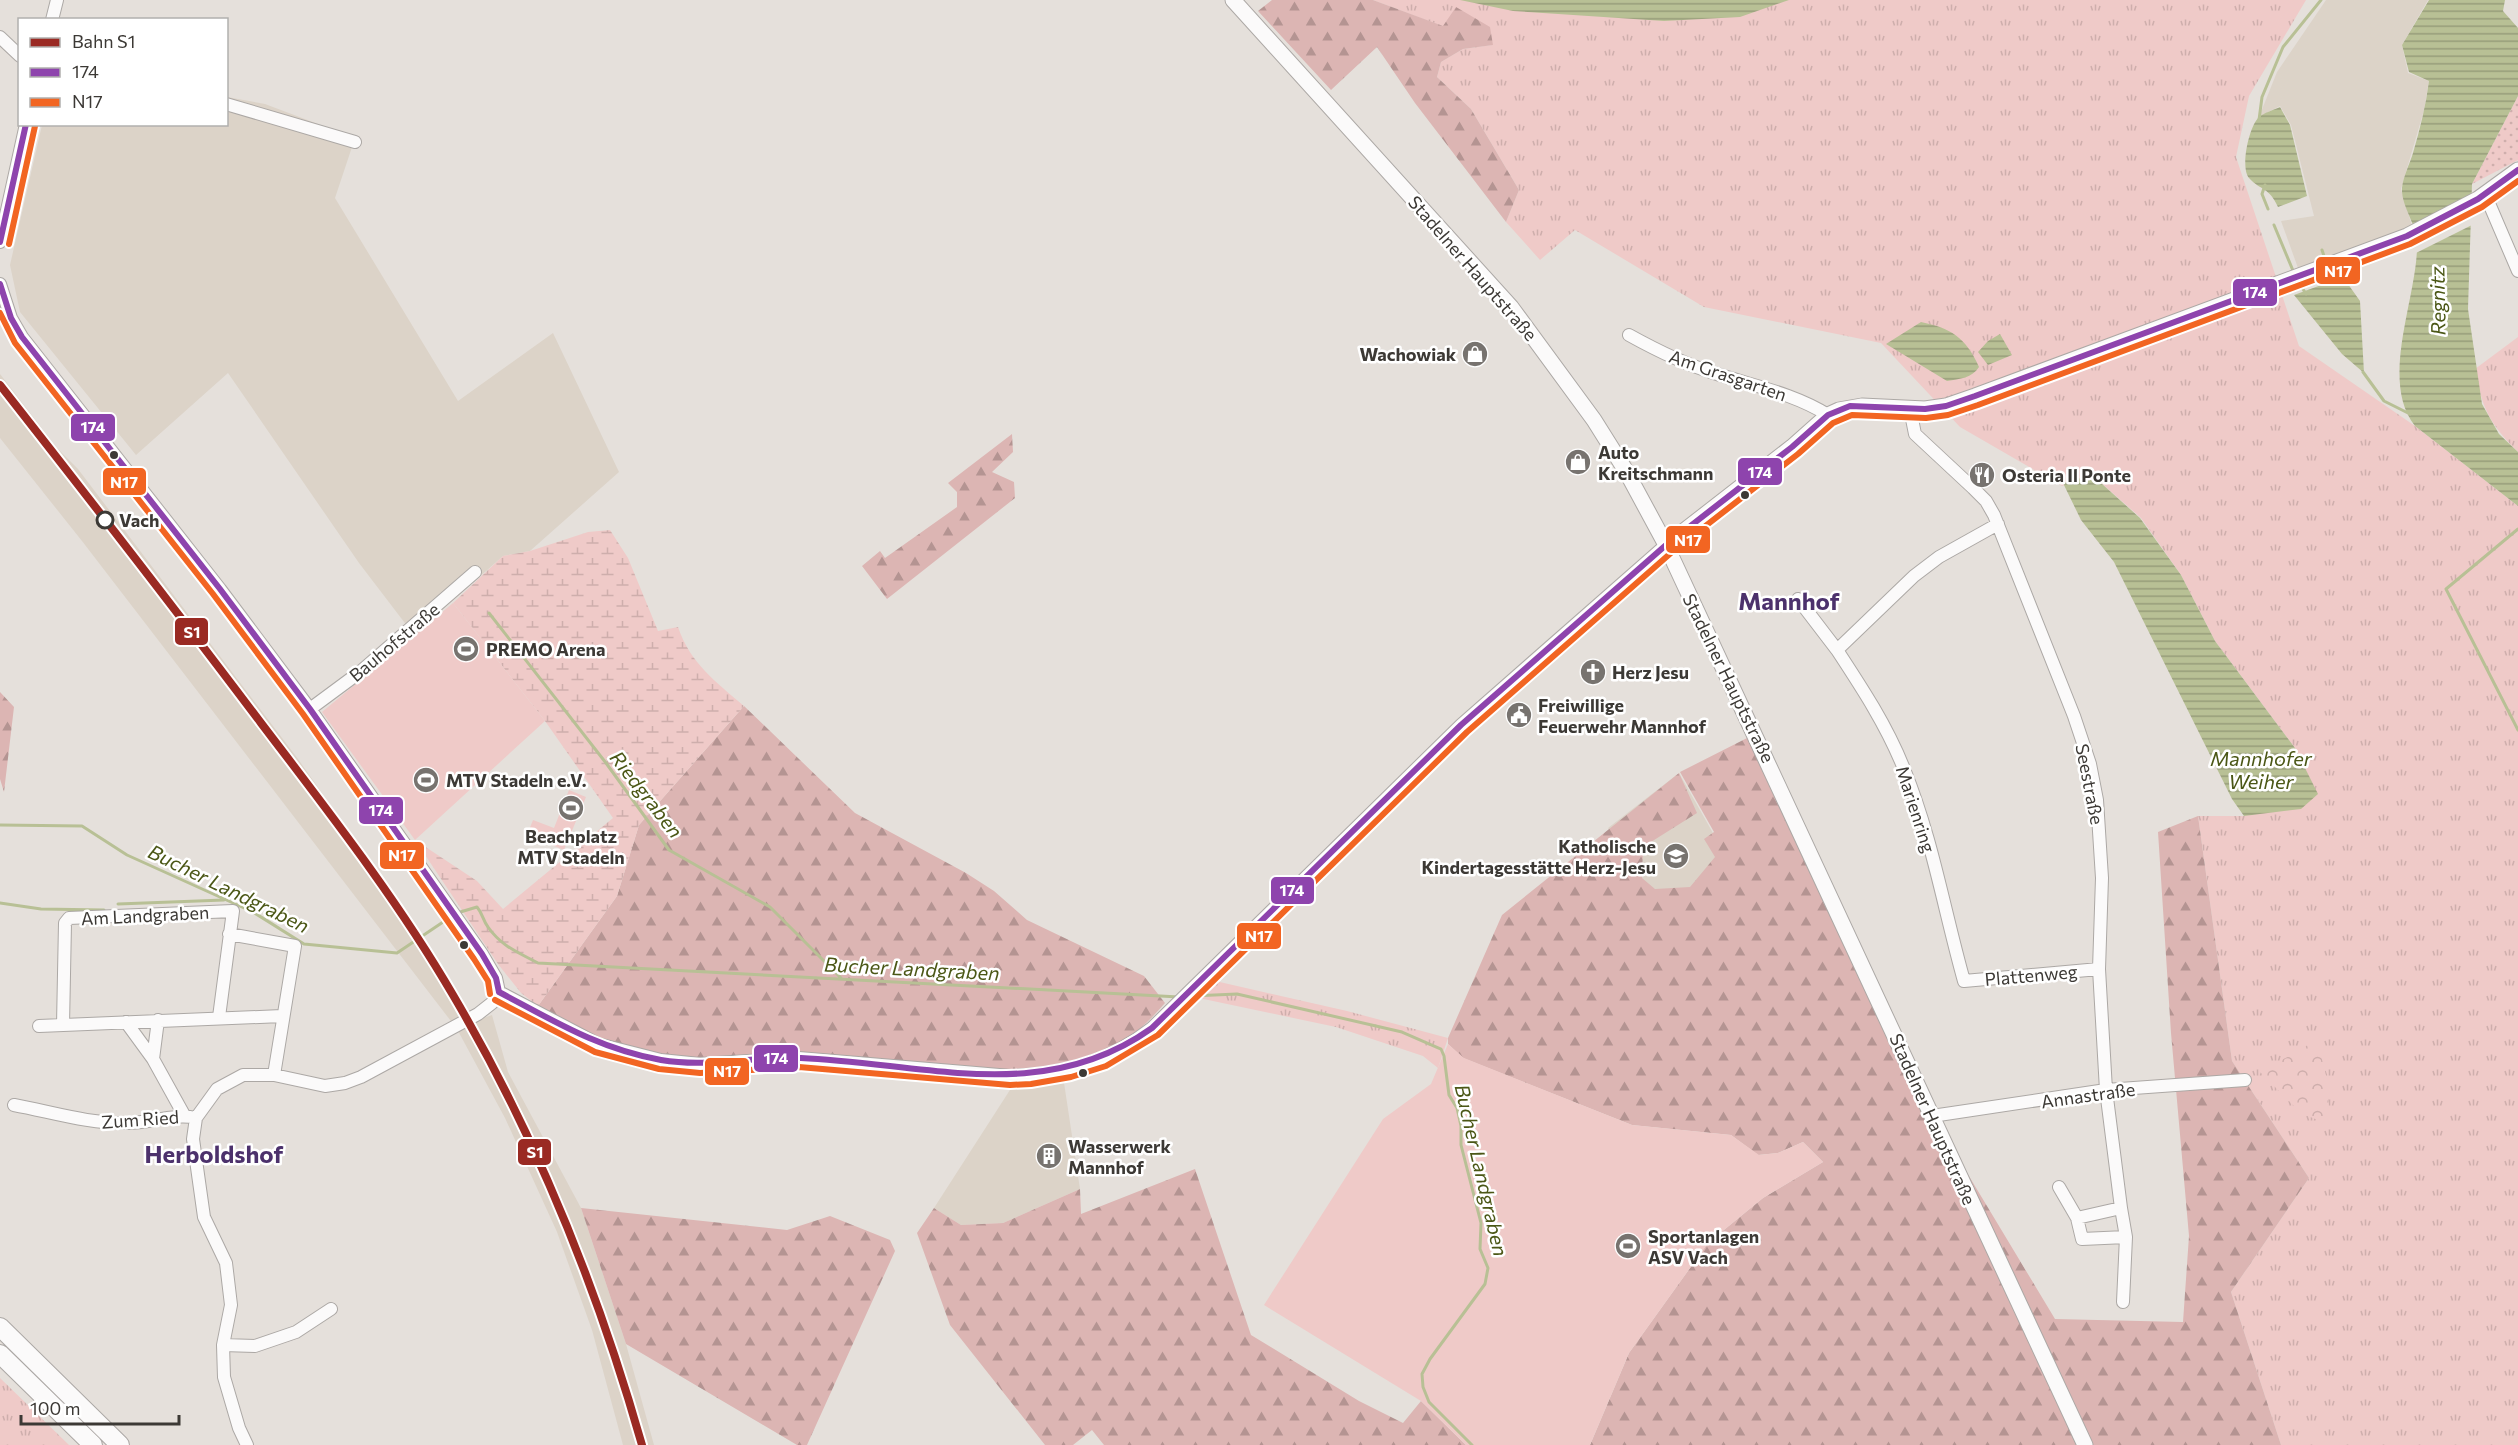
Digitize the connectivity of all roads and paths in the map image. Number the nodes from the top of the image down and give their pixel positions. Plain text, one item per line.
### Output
1 (57, 0) edge
2 (1233, 0) edge
3 (52, 18) edge
4 (0, 37) edge
5 (18, 55) edge
6 (228, 105) edge
7 (26, 126) edge
8 (355, 142) dead end
9 (2518, 170) edge
10 (2481, 197) junction
11 (0, 242) edge
12 (2518, 271) edge
13 (0, 284) edge
14 (1629, 335) dead end
15 (1910, 409) junction
16 (1828, 415) junction
17 (1998, 524) junction
18 (1666, 545) junction
19 (475, 572) dead end
20 (1798, 598) dead end
21 (1837, 650) junction
22 (310, 709) junction
23 (229, 934) junction
24 (2099, 969) junction
25 (1964, 981) joint
26 (499, 992) junction
27 (282, 1016) junction
28 (219, 1017) junction
29 (158, 1020) junction
30 (126, 1022) junction
31 (63, 1025) junction
32 (39, 1026) dead end
33 (153, 1059) junction
34 (274, 1075) junction
35 (2245, 1080) dead end
36 (2106, 1090) junction
37 (14, 1105) dead end
38 (190, 1116) junction
39 (1932, 1116) junction
40 (2059, 1187) dead end
41 (2121, 1208) junction
42 (2077, 1218) junction
43 (2126, 1237) junction
44 (2122, 1302) dead end
45 (331, 1309) dead end
46 (0, 1327) edge
47 (223, 1345) junction
48 (0, 1354) edge
49 (93, 1445) edge
50 (120, 1445) edge
51 (247, 1445) edge
52 (2085, 1445) edge

1 - 3 street
2 - 18 main road, Stadelner Hauptstraße
4 - 5 street
6 - 8 street
7 - 11 street
9 - 10 main road
10 - 12 street
10 - 15 main road
13 - 22 street
14 - 16 street, Am Grasgarten
15 - 16 main road
15 - 17 street, Seestraße
16 - 18 main road
17 - 21 street
17 - 24 street, Seestraße
18 - 26 street
18 - 39 main road, Stadelner Hauptstraße
19 - 22 street, Bauhofstraße
20 - 21 street, Marienring
21 - 25 street, Marienring
22 - 26 street
23 - 27 street, Am Landgraben
23 - 28 street, Am Landgraben
23 - 31 street, Am Landgraben
24 - 25 street, Plattenweg
24 - 36 street, Seestraße
26 - 34 street
27 - 28 street
27 - 34 street, Am Landgraben
28 - 29 street
29 - 30 street
29 - 33 street
30 - 31 street
30 - 33 street
31 - 32 street
33 - 38 street
34 - 38 street
35 - 36 street, Annastraße
36 - 39 street, Annastraße
36 - 41 street, Seestraße
37 - 38 street, Zum Ried
38 - 47 street
39 - 52 main road, Stadelner Hauptstraße
40 - 42 street
41 - 42 street
41 - 43 street, Seestraße
42 - 43 street
43 - 44 street, Seestraße
45 - 47 street
46 - 50 highway
47 - 51 street
48 - 49 highway

